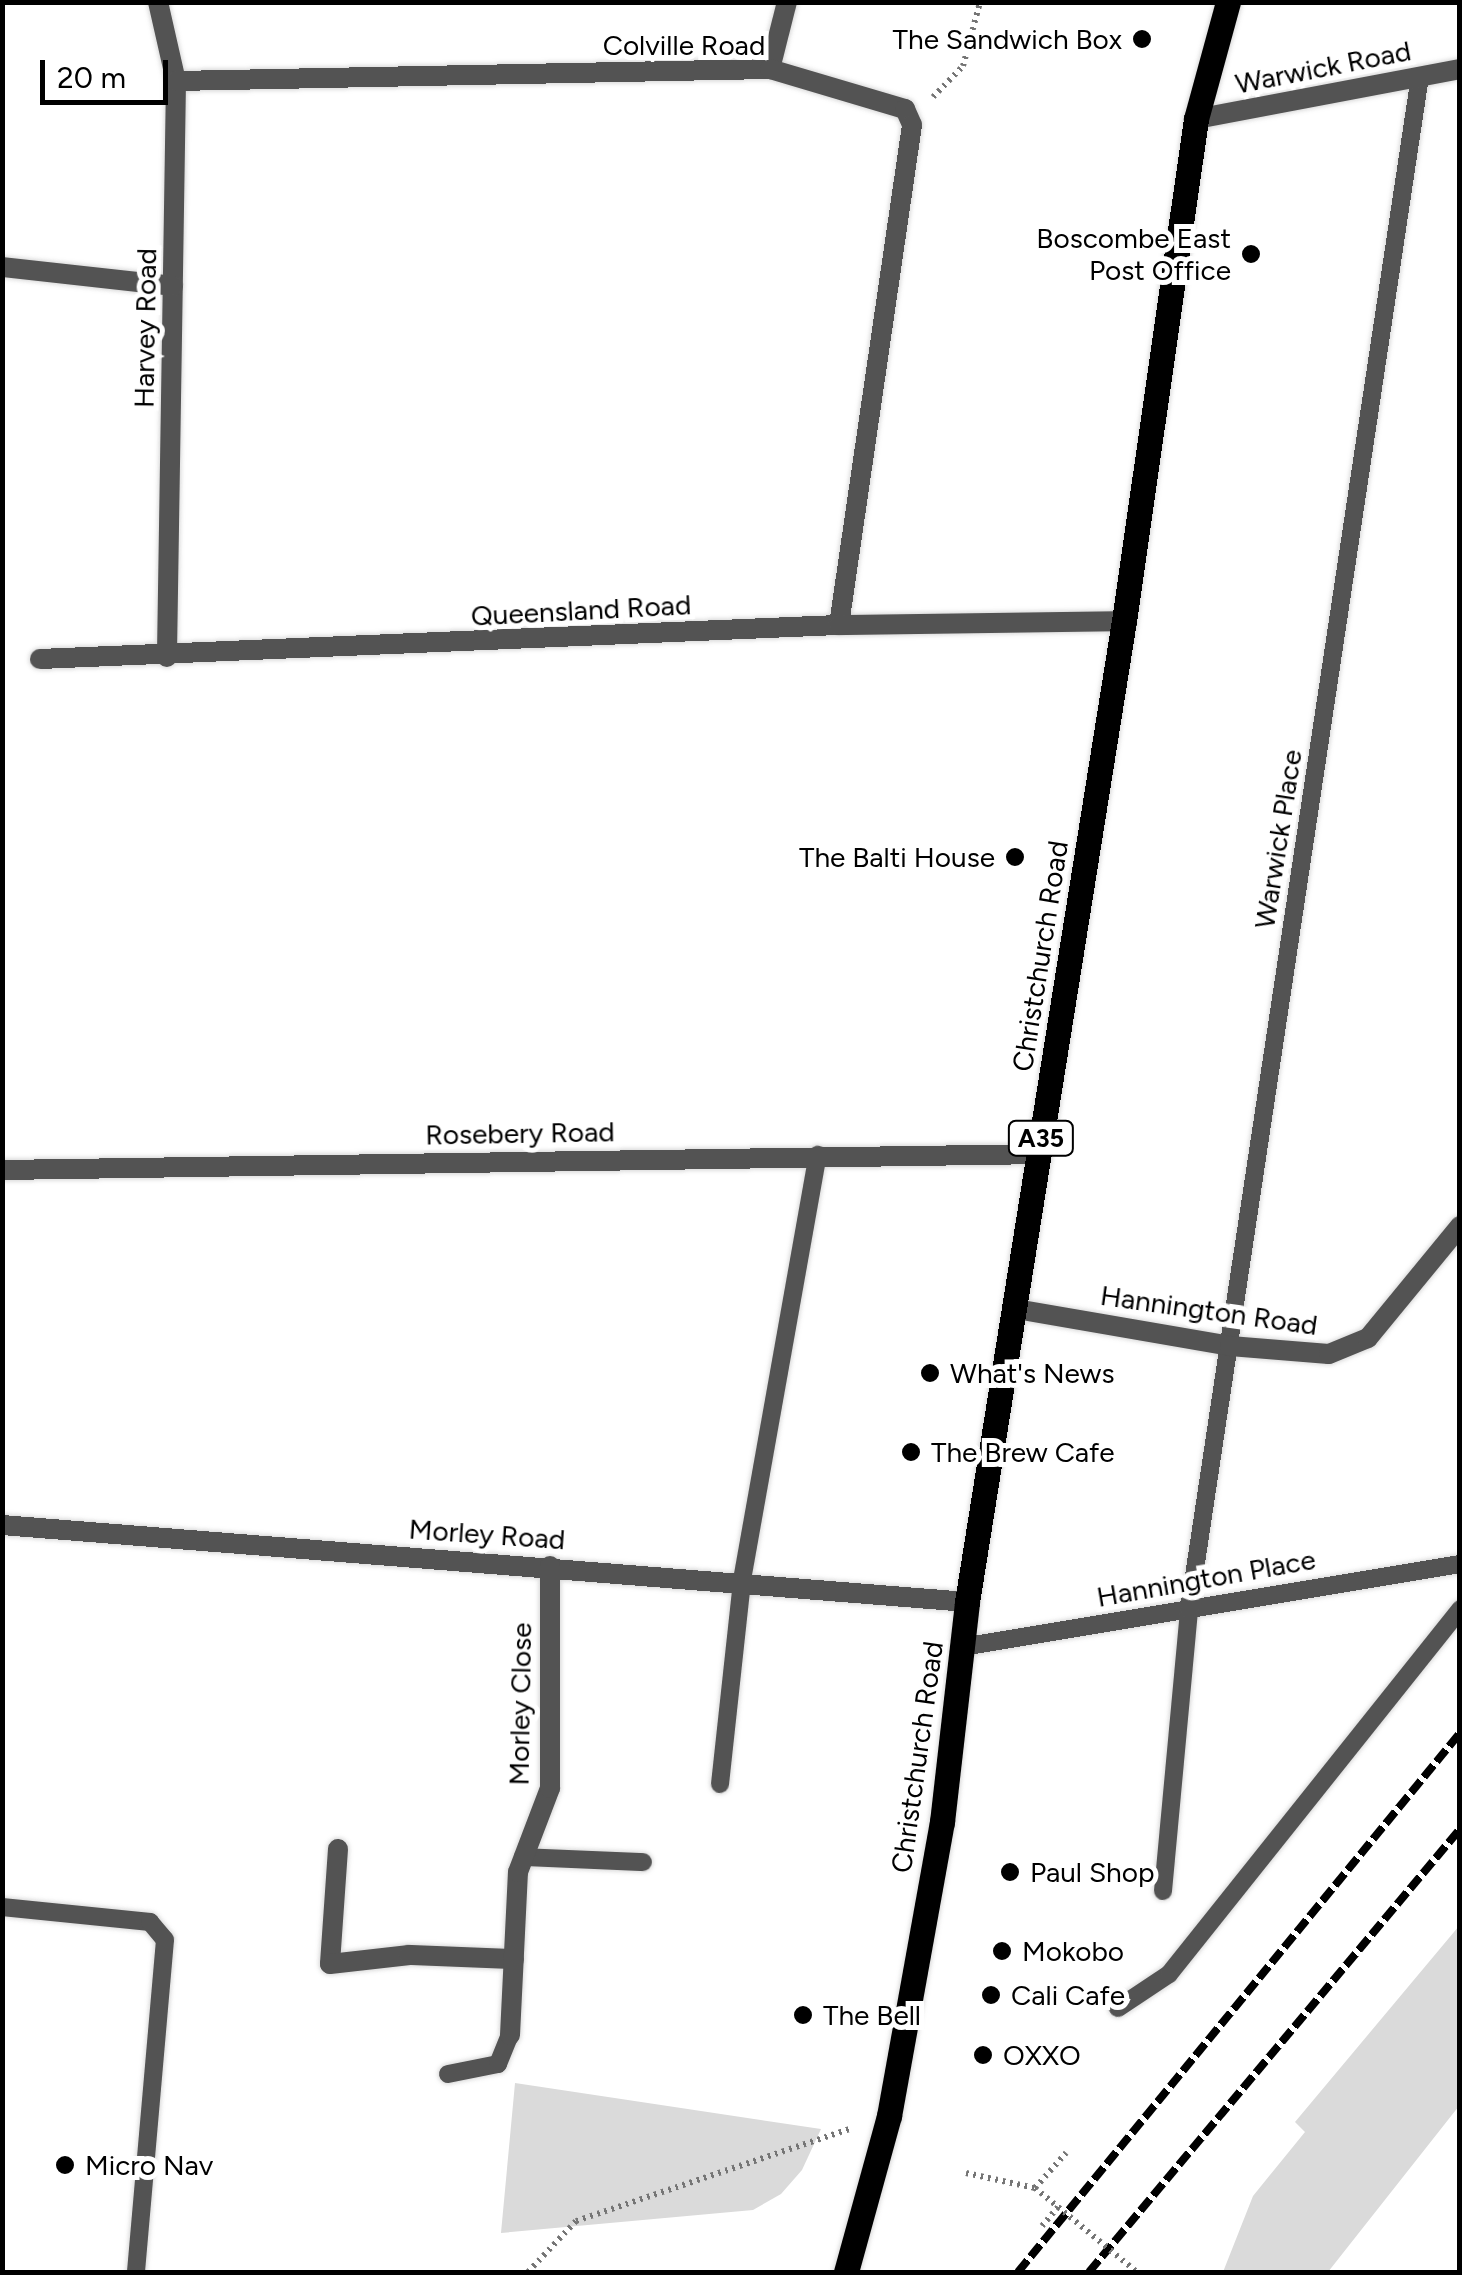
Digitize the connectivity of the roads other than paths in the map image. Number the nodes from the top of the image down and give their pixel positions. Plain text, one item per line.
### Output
1 (158, 2) edge
2 (787, 2) edge
3 (1228, 2) edge
4 (770, 69) junction
5 (1460, 69) edge
6 (1420, 76) junction
7 (176, 81) junction
8 (1196, 119) junction
9 (2, 267) edge
10 (174, 286) junction
11 (1124, 621) junction
12 (839, 625) junction
13 (167, 657) junction
14 (40, 659) dead end
15 (1039, 1154) junction
16 (818, 1155) junction
17 (2, 1170) edge
18 (1460, 1226) edge
19 (1016, 1309) junction
20 (1230, 1346) junction
21 (2, 1525) edge
22 (1460, 1564) edge
23 (550, 1566) junction
24 (742, 1580) junction
25 (967, 1602) junction
26 (1189, 1610) junction
27 (1460, 1610) edge
28 (962, 1647) junction
29 (720, 1784) dead end
30 (338, 1849) dead end
31 (524, 1857) junction
32 (643, 1862) dead end
33 (1162, 1891) dead end
34 (2, 1907) edge
35 (514, 1959) junction
36 (1118, 2008) dead end
37 (510, 2036) joint
38 (448, 2074) dead end
39 (136, 2272) edge
40 (846, 2272) edge

1 - 7 street, Harvey Road
2 - 4 street
3 - 8 main road, Christchurch Road / A35
4 - 7 street, Colville Road
4 - 12 street, Colville Road
5 - 6 street, Warwick Road
6 - 8 street, Warwick Road
6 - 20 lane, Warwick Place
7 - 10 street, Harvey Road
8 - 11 main road, Christchurch Road / A35
9 - 10 street
10 - 13 street, Harvey Road
11 - 12 street, Queensland Road
11 - 15 main road, Christchurch Road / A35
12 - 13 street, Queensland Road
13 - 14 street, Queensland Road
15 - 16 street, Rosebery Road
15 - 19 main road, Christchurch Road / A35
16 - 17 street, Rosebery Road
16 - 24 lane
18 - 20 street, Hannington Road
19 - 20 street, Hannington Road
19 - 25 main road, Christchurch Road / A35
20 - 26 lane, Warwick Place
21 - 23 street, Morley Road
22 - 26 lane, Hannington Place
23 - 24 street, Morley Road
23 - 31 street, Morley Close
24 - 25 street, Morley Road
24 - 29 lane
25 - 28 main road, Christchurch Road / A35
26 - 28 lane, Hannington Place
26 - 33 lane, Warwick Place
27 - 36 lane
28 - 40 main road, Christchurch Road / A35
30 - 35 street
31 - 32 lane
31 - 35 street, Morley Close
34 - 39 lane
35 - 37 street, Morley Close
37 - 38 lane

